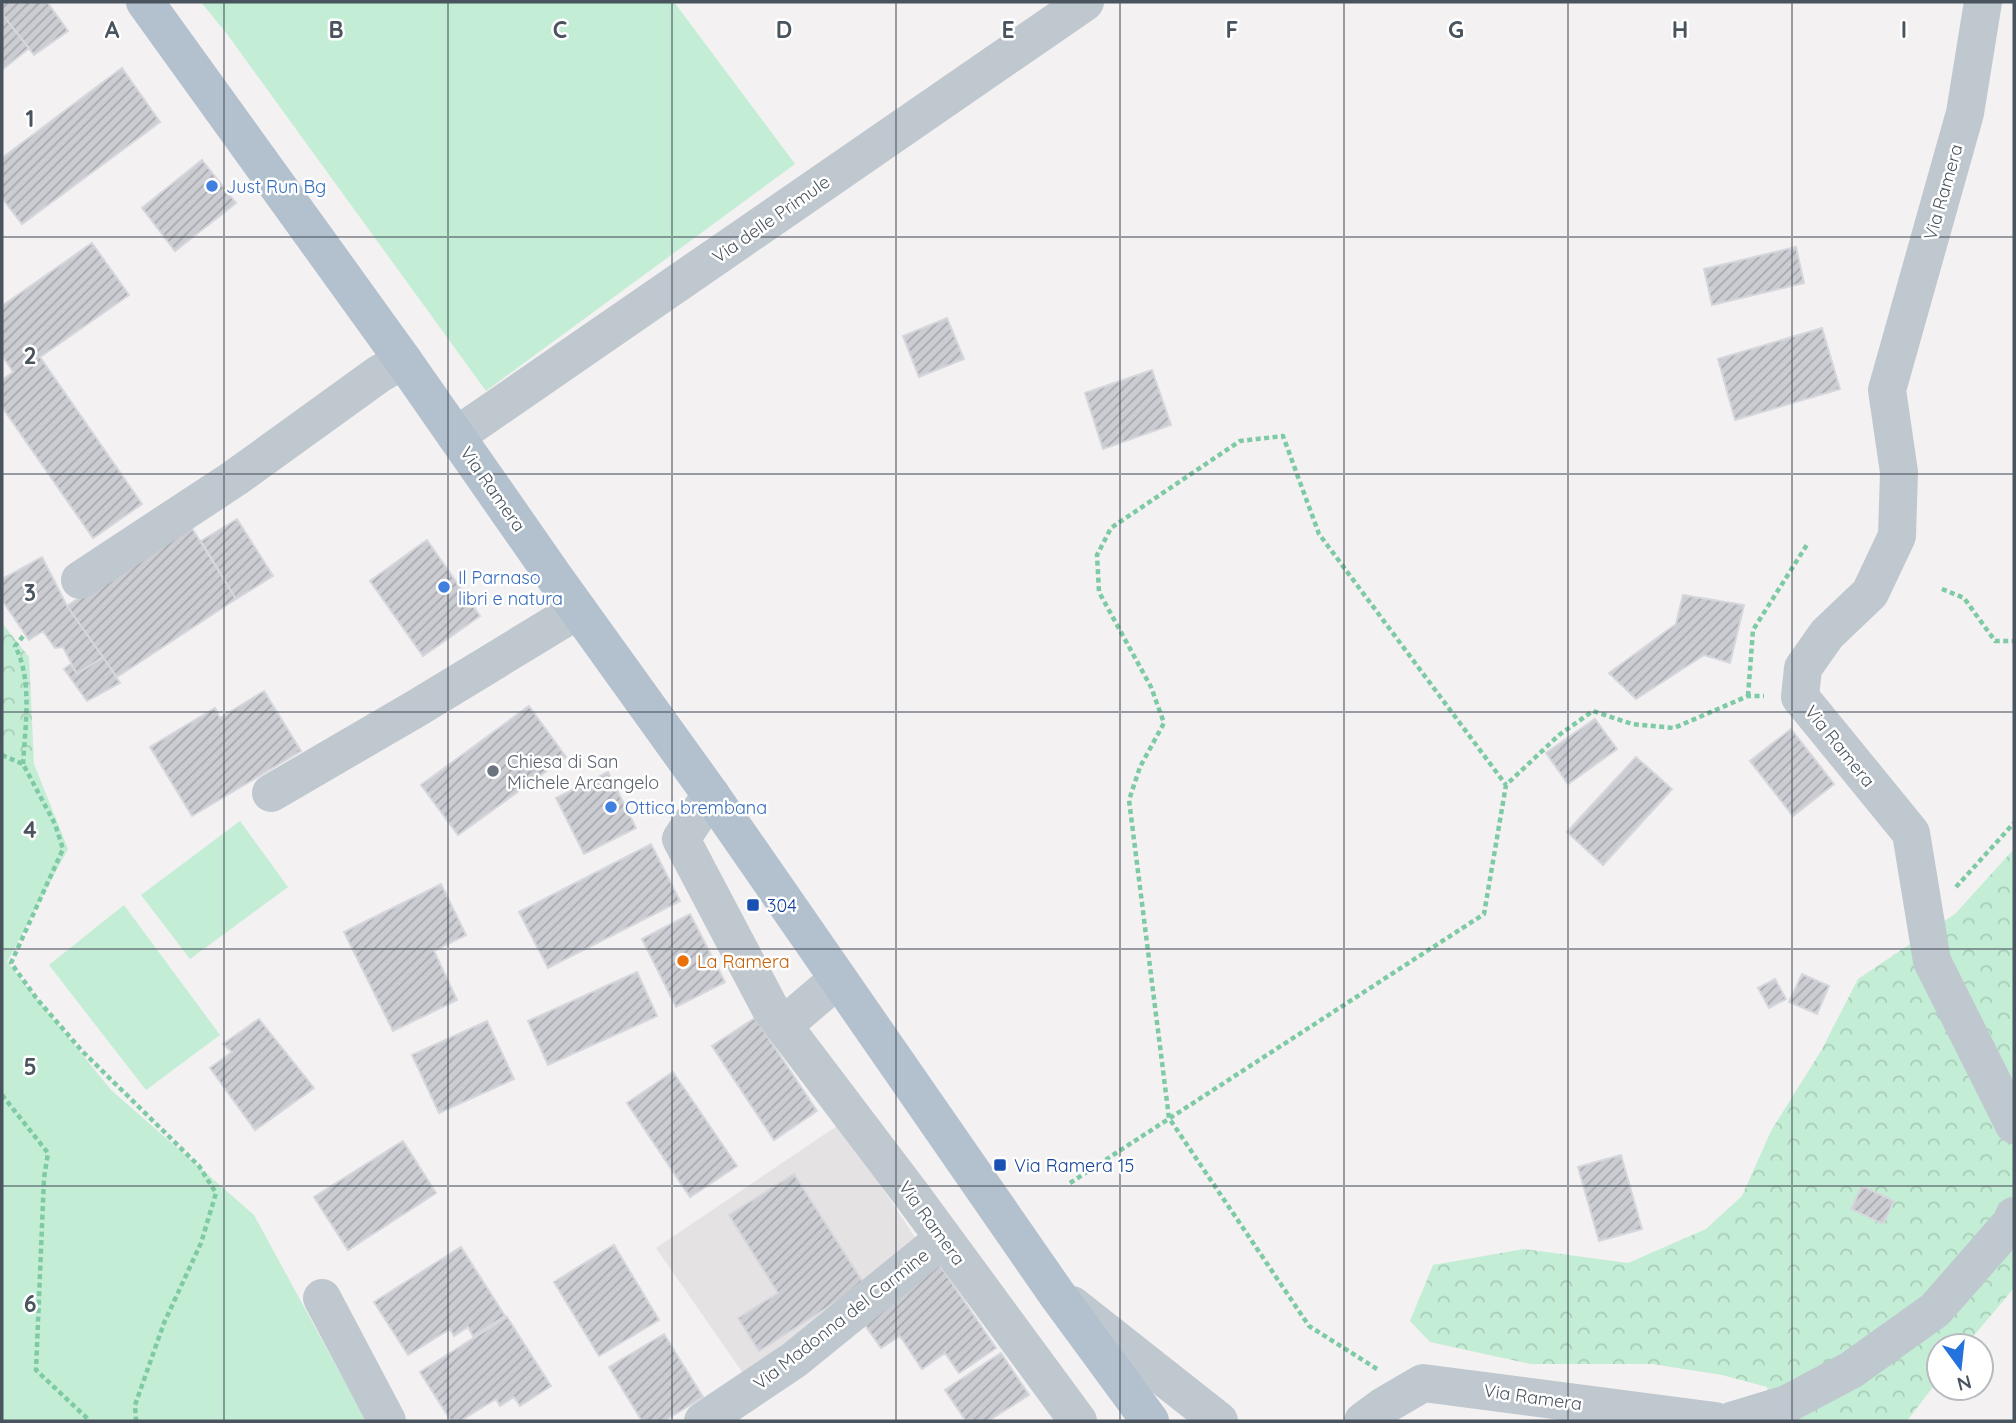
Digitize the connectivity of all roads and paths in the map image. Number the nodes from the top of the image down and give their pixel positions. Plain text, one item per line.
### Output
1 (145, 2) edge
2 (1085, 2) edge
3 (1983, 2) edge
4 (403, 360) junction
5 (456, 436) junction
6 (1808, 543) dead end
7 (80, 580) dead end
8 (1942, 589) dead end
9 (578, 610) junction
10 (25, 634) dead end
11 (2014, 641) edge
12 (1748, 696) junction
13 (1800, 696) junction
14 (2, 755) edge
15 (23, 764) junction
16 (1506, 785) junction
17 (271, 793) dead end
18 (711, 795) junction
19 (2014, 823) edge
20 (1923, 909) junction
21 (838, 979) junction
22 (777, 1017) junction
23 (2, 1096) edge
24 (1169, 1118) junction
25 (2014, 1125) edge
26 (1069, 1183) dead end
27 (2014, 1216) edge
28 (943, 1238) junction
29 (1056, 1293) junction
30 (321, 1298) dead end
31 (1375, 1413) edge
32 (90, 1421) edge
33 (136, 1421) edge
34 (387, 1421) edge
35 (703, 1421) edge
36 (1079, 1421) edge
37 (1150, 1421) edge
38 (1219, 1421) edge
39 (1715, 1421) edge
40 (1731, 1421) edge

1 - 4 main road, Via Ramera
2 - 5 street, Via delle Primule
3 - 13 street, Via Ramera
4 - 5 main road, Via Ramera
4 - 7 street
5 - 9 main road, Via Ramera
6 - 12 path
8 - 11 path
9 - 17 street
9 - 18 main road, Via Ramera
10 - 15 path
12 - 13 path
12 - 16 path
13 - 20 street, Via Ramera
14 - 15 path
15 - 33 path
16 - 24 path
16 - 24 path
18 - 21 main road, Via Ramera
18 - 22 street, Via Ramera
19 - 20 path
20 - 25 street, Via Ramera
21 - 22 street
21 - 29 main road, Via Ramera
22 - 28 street, Via Ramera
23 - 32 path
24 - 26 path
24 - 31 path
27 - 40 street
28 - 35 street, Via Madonna del Carmine
28 - 36 street, Via Ramera
29 - 37 main road, Via Ramera
29 - 38 street, Via Ramera
30 - 34 street
31 - 39 street, Via Ramera

